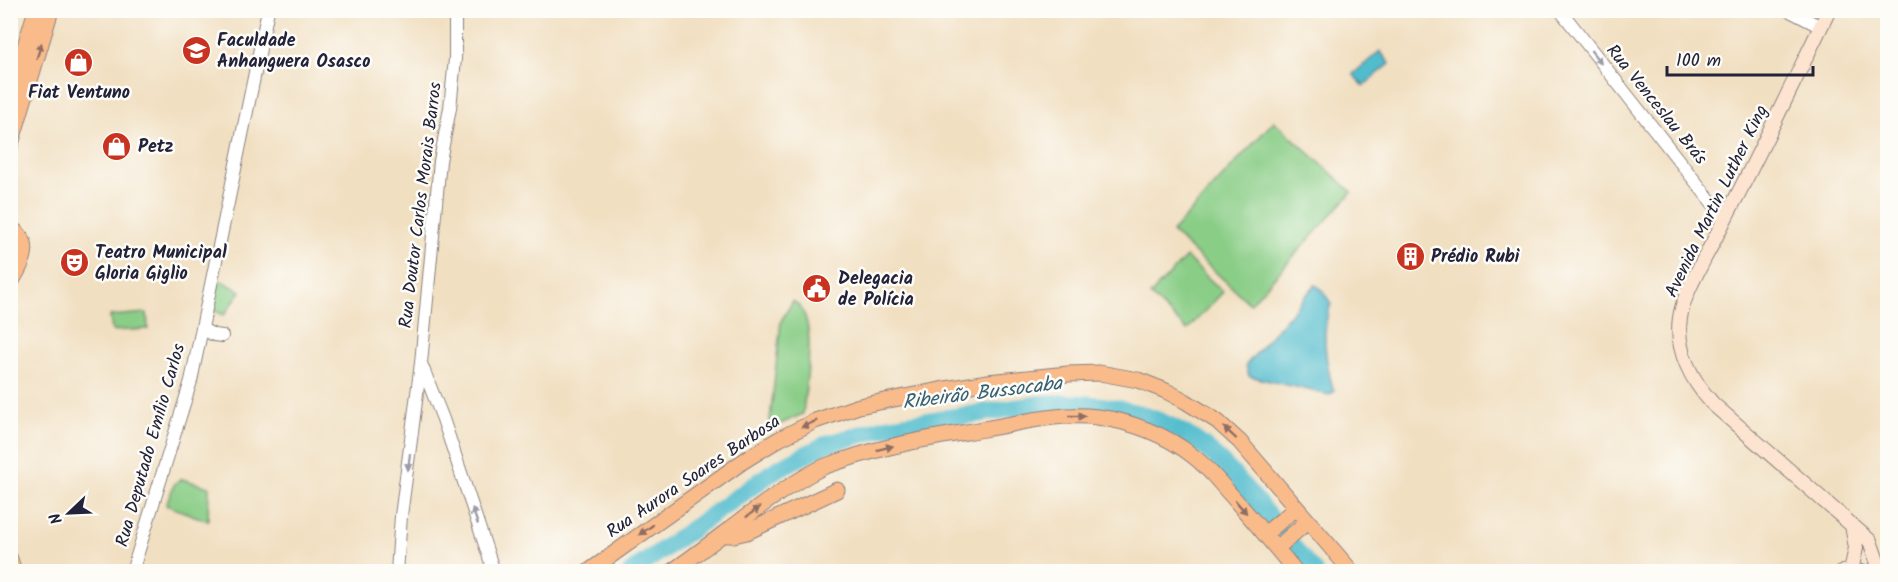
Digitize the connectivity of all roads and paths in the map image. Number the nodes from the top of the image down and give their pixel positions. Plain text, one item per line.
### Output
1 (36, 10) edge
2 (51, 10) edge
3 (268, 10) edge
4 (455, 10) edge
5 (1560, 10) edge
6 (1788, 10) edge
7 (1829, 10) edge
8 (1821, 27) junction
9 (10, 95) edge
10 (10, 147) edge
11 (1725, 219) junction
12 (10, 228) edge
13 (10, 284) edge
14 (202, 329) junction
15 (222, 336) dead end
16 (421, 363) junction
17 (416, 404) junction
18 (443, 419) junction
19 (837, 490) dead end
20 (1294, 510) junction
21 (1304, 524) junction
22 (1852, 525) junction
23 (1267, 533) junction
24 (723, 535) junction
25 (1279, 546) junction
26 (10, 559) edge
27 (1851, 571) edge
28 (14, 572) edge
29 (132, 572) edge
30 (396, 572) edge
31 (494, 572) edge
32 (588, 572) edge
33 (671, 572) edge
34 (1296, 572) edge
35 (1352, 572) edge
36 (1843, 572) edge
37 (1868, 572) edge
38 (1881, 572) edge

1 - 9 main road
10 -> 2 main road
3 - 14 street, Rua Deputado Emílio Carlos
4 - 16 street, Rua Doutor Carlos Morais Barros
5 -> 11 street, Rua Venceslau Brás
6 - 8 street
7 - 8 main road, Avenida Martin Luther King
8 - 11 main road, Avenida Martin Luther King
11 - 22 main road, Avenida Martin Luther King
12 - 13 main road
14 - 15 street
14 - 29 street, Rua Deputado Emílio Carlos
16 - 17 street, Rua Doutor Carlos Morais Barros
16 - 18 street
17 - 18 street
17 -> 30 street, Rua Doutor Carlos Morais Barros
31 -> 18 street
19 - 24 main road
20 - 21 main road, Rua Aurora Soares Barbosa
20 - 23 main road
20 -> 32 main road, Rua Aurora Soares Barbosa
21 - 25 main road
21 - 35 main road, Rua Aurora Soares Barbosa
22 - 27 main road
22 - 38 main road, Avenida Martin Luther King
24 -> 23 main road
23 - 25 main road
24 - 33 main road
25 - 34 main road
26 - 28 main road
27 - 36 main road
27 - 37 main road

